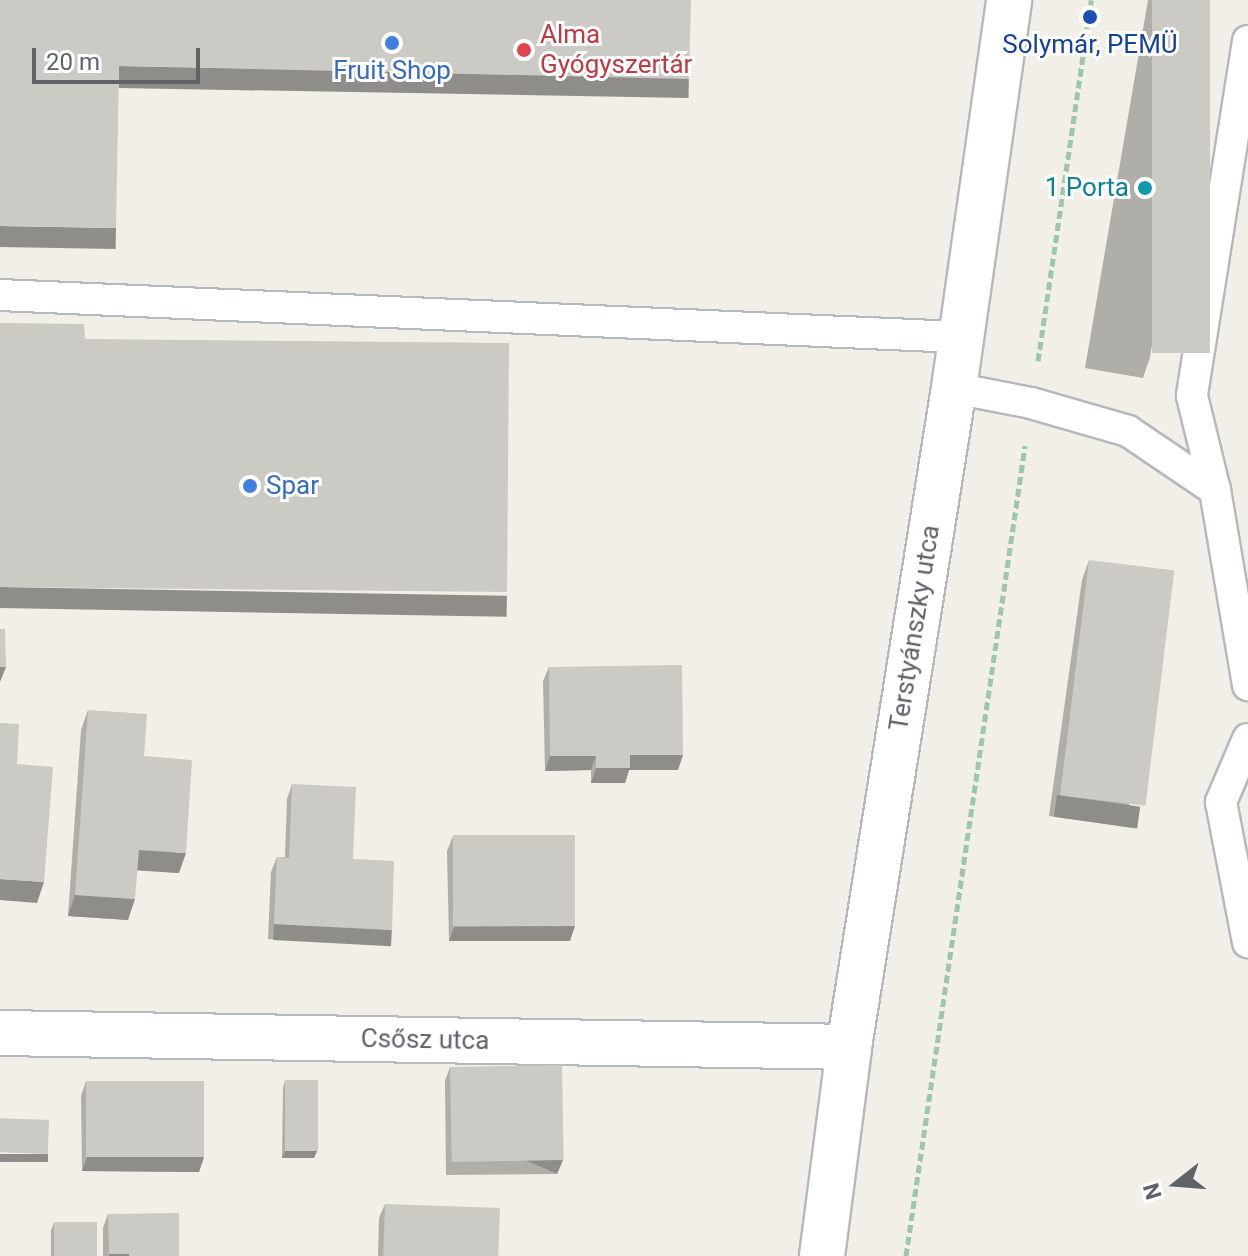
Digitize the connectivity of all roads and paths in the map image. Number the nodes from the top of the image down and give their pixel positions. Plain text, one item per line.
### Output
1 (1009, 0) edge
2 (1091, 0) edge
3 (1248, 41) edge
4 (0, 295) edge
5 (960, 337) junction
6 (954, 388) junction
7 (1031, 403) junction
8 (1215, 490) junction
9 (1248, 685) edge
10 (1248, 739) edge
11 (1248, 942) edge
12 (0, 1033) edge
13 (849, 1047) junction
14 (822, 1256) edge
15 (906, 1256) edge

1 - 5 main road, Terstyánszky utca
2 - 7 path
3 - 8 lane
4 - 5 lane
5 - 6 main road, Terstyánszky utca
6 - 7 lane
6 - 13 main road, Terstyánszky utca
7 - 8 lane
7 - 15 path
8 - 9 lane
10 - 11 lane
12 - 13 main road, Csősz utca
13 - 14 main road, Terstyánszky utca

